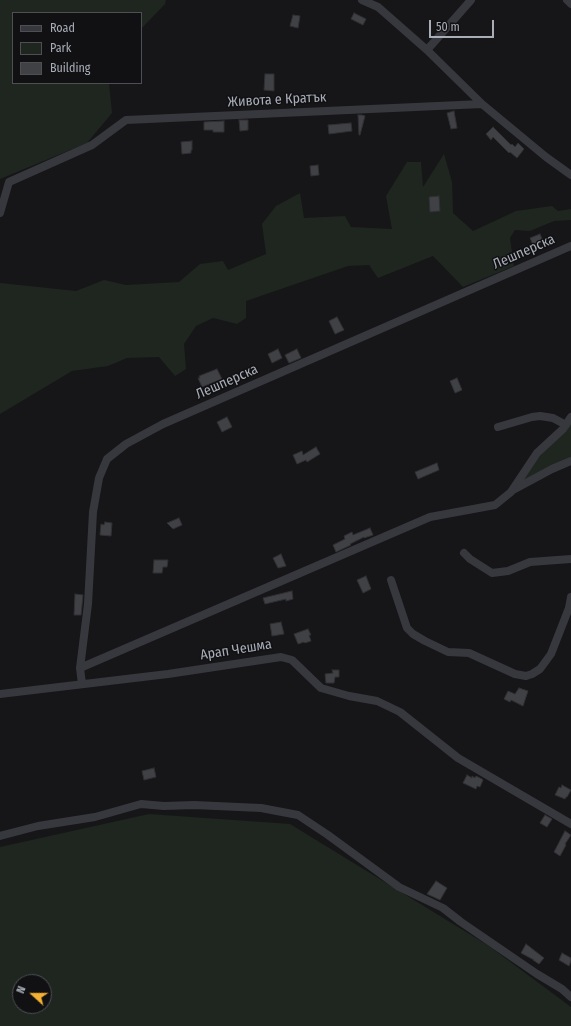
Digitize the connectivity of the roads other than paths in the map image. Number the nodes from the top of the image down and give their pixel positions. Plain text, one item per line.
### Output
1 (362, 0) edge
2 (471, 0) edge
3 (567, 0) edge
4 (571, 4) edge
5 (427, 50) junction
6 (482, 104) junction
7 (571, 175) edge
8 (0, 213) edge
9 (571, 246) edge
10 (571, 417) edge
11 (566, 425) junction
12 (498, 427) dead end
13 (571, 461) edge
14 (511, 492) junction
15 (464, 553) dead end
16 (571, 559) edge
17 (391, 580) dead end
18 (571, 597) edge
19 (80, 668) junction
20 (82, 684) junction
21 (0, 694) edge
22 (571, 824) edge
23 (0, 836) edge
24 (571, 997) edge

1 - 5 street
2 - 5 street
3 - 4 street
5 - 6 street
6 - 7 street
6 - 8 street, Живота е Кратък
9 - 19 street, Лешперска
10 - 11 street
11 - 12 street
11 - 14 street
13 - 14 street
14 - 19 street
15 - 16 street
17 - 18 street
19 - 20 street, Лешперска
20 - 21 street, Арап Чешма
20 - 22 street, Арап Чешма
23 - 24 street

